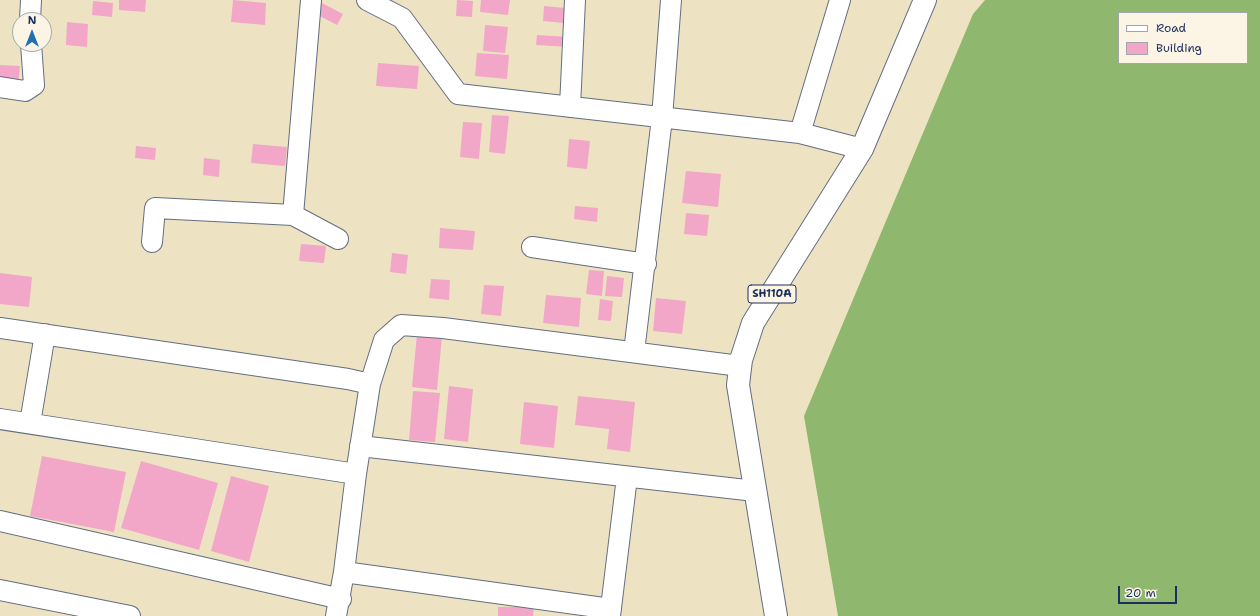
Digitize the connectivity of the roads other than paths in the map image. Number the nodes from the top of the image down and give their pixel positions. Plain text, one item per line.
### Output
1 (31, 0) edge
2 (311, 0) edge
3 (367, 0) edge
4 (575, 0) edge
5 (670, 0) edge
6 (840, 0) edge
7 (925, 0) edge
8 (30, 12) edge
9 (32, 52) edge
10 (0, 87) edge
11 (570, 107) junction
12 (662, 118) junction
13 (800, 133) junction
14 (862, 149) junction
15 (293, 215) junction
16 (338, 239) dead end
17 (152, 242) dead end
18 (532, 247) dead end
19 (646, 264) junction
20 (0, 328) edge
21 (45, 334) junction
22 (634, 352) junction
23 (740, 366) junction
24 (370, 384) junction
25 (0, 419) edge
26 (30, 423) junction
27 (360, 446) junction
28 (356, 474) junction
29 (628, 476) junction
30 (755, 491) junction
31 (0, 521) edge
32 (344, 572) junction
33 (0, 590) edge
34 (338, 608) edge
35 (610, 612) edge
36 (130, 616) edge
37 (776, 616) edge

1 - 8 street
2 - 15 street
3 - 11 street
4 - 11 street
5 - 12 street
6 - 13 street
7 - 14 main road, SH110A
9 - 10 street
11 - 12 street
12 - 13 street
12 - 19 street
13 - 14 street
14 - 23 main road, SH110A
15 - 16 street
15 - 17 street
18 - 19 street
19 - 22 street
20 - 21 street
21 - 24 street
21 - 26 street
22 - 23 street
22 - 24 street
23 - 30 main road, SH110A
24 - 27 street
25 - 26 street
26 - 28 street
27 - 28 street
27 - 29 street
28 - 32 street
29 - 30 street
29 - 35 street
30 - 37 main road, SH110A
31 - 34 street
32 - 34 street
32 - 35 street
33 - 36 street

